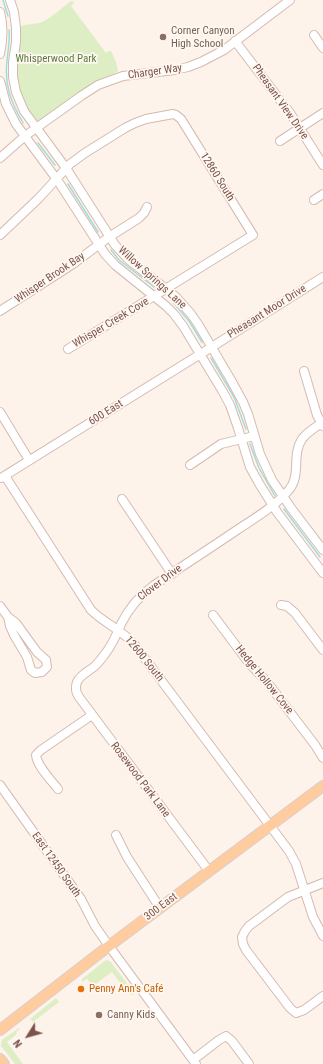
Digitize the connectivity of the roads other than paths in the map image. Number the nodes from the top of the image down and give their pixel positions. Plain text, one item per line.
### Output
1 (10, 0) edge
2 (290, 0) edge
3 (0, 12) edge
4 (314, 36) dead end
5 (235, 41) junction
6 (323, 48) edge
7 (0, 54) edge
8 (0, 81) edge
9 (323, 113) edge
10 (300, 128) junction
11 (37, 129) junction
12 (25, 136) junction
13 (280, 141) dead end
14 (0, 158) edge
15 (323, 165) edge
16 (66, 168) junction
17 (56, 178) junction
18 (323, 194) edge
19 (314, 200) dead end
20 (147, 208) dead end
21 (0, 235) edge
22 (253, 235) joint
23 (109, 237) junction
24 (98, 244) junction
25 (323, 277) edge
26 (167, 289) junction
27 (154, 296) junction
28 (0, 311) edge
29 (211, 348) junction
30 (68, 349) dead end
31 (200, 354) junction
32 (304, 371) dead end
33 (0, 412) edge
34 (322, 424) edge
35 (254, 436) junction
36 (241, 438) junction
37 (29, 460) junction
38 (190, 465) dead end
39 (2, 477) edge
40 (283, 496) junction
41 (122, 499) dead end
42 (273, 505) junction
43 (323, 550) edge
44 (323, 573) edge
45 (172, 574) junction
46 (281, 605) dead end
47 (0, 606) edge
48 (213, 615) dead end
49 (8, 618) junction
50 (118, 631) junction
51 (323, 650) edge
52 (76, 687) joint
53 (92, 715) junction
54 (315, 745) junction
55 (323, 750) edge
56 (323, 758) edge
57 (0, 786) edge
58 (323, 786) edge
59 (58, 789) dead end
60 (270, 825) junction
61 (116, 835) dead end
62 (209, 871) junction
63 (323, 883) edge
64 (304, 890) junction
65 (160, 908) junction
66 (323, 936) edge
67 (109, 946) junction
68 (323, 996) edge
69 (0, 1030) edge
70 (0, 1059) edge
71 (194, 1062) edge
72 (4, 1064) edge
73 (249, 1064) edge

1 - 11 street, Willow Springs Lane
2 - 5 street, Charger Way
3 - 7 street
4 - 6 street
5 - 10 street, Pheasant View Drive
5 - 11 street, Charger Way
8 - 12 street, Willow Springs Lane
9 - 10 street
10 - 13 street
10 - 15 street, Pheasant View Drive
11 - 12 street, Charger Way
11 - 16 street, Willow Springs Lane
12 - 14 street, Charger Way
12 - 17 street, Willow Springs Lane
16 - 17 street
16 - 22 street, 12860 South
16 - 23 street, Willow Springs Lane
17 - 21 street
17 - 24 street, Willow Springs Lane
18 - 19 street
20 - 23 street, Whisper Brook Bay
22 - 26 street, Whisper Creek Cove
23 - 24 street, Whisper Brook Bay
23 - 26 street, Willow Springs Lane
24 - 27 street, Willow Springs Lane
24 - 28 street, Whisper Brook Bay
25 - 29 street, Pheasant Moor Drive
26 - 27 street, Whisper Creek Cove
26 - 29 street, Willow Springs Lane
27 - 30 street, Whisper Creek Cove
27 - 31 street, Willow Springs Lane
29 - 31 street, 600 East
29 - 35 street, Willow Springs Lane
31 - 36 street, Willow Springs Lane
31 - 37 street, 600 East
32 - 34 street
33 - 37 street
34 - 40 street, Clover Drive
35 - 36 street
35 - 40 street, Willow Springs Lane
36 - 38 street
36 - 42 street, Willow Springs Lane
37 - 39 street, 600 East
39 - 50 street, 12600 South
40 - 42 street, Clover Drive
40 - 43 street, Willow Springs Lane
41 - 45 street
42 - 44 street, Willow Springs Lane
42 - 45 street, Clover Drive
45 - 50 street, Clover Drive
46 - 51 street
47 - 49 street
48 - 54 street, Hedge Hollow Cove
49 - 49 street
50 - 52 street, Clover Drive
50 - 60 street, 12600 South
52 - 53 street, Rosewood Park Lane
53 - 59 street
53 - 62 street, Rosewood Park Lane
54 - 55 street, Hedge Hollow Cove
54 - 56 street, Hedge Hollow Cove
57 - 67 street, East 12450 South
58 - 60 main road, 300 East
60 - 62 main road, 300 East
60 - 64 street, 12600 South
61 - 65 street
62 - 65 main road, 300 East
63 - 64 street
64 - 66 street, 12600 South
64 - 68 street
65 - 67 main road, 300 East
67 - 69 main road, 300 East
67 - 71 street, East 12450 South
70 - 72 main road
71 - 73 street

